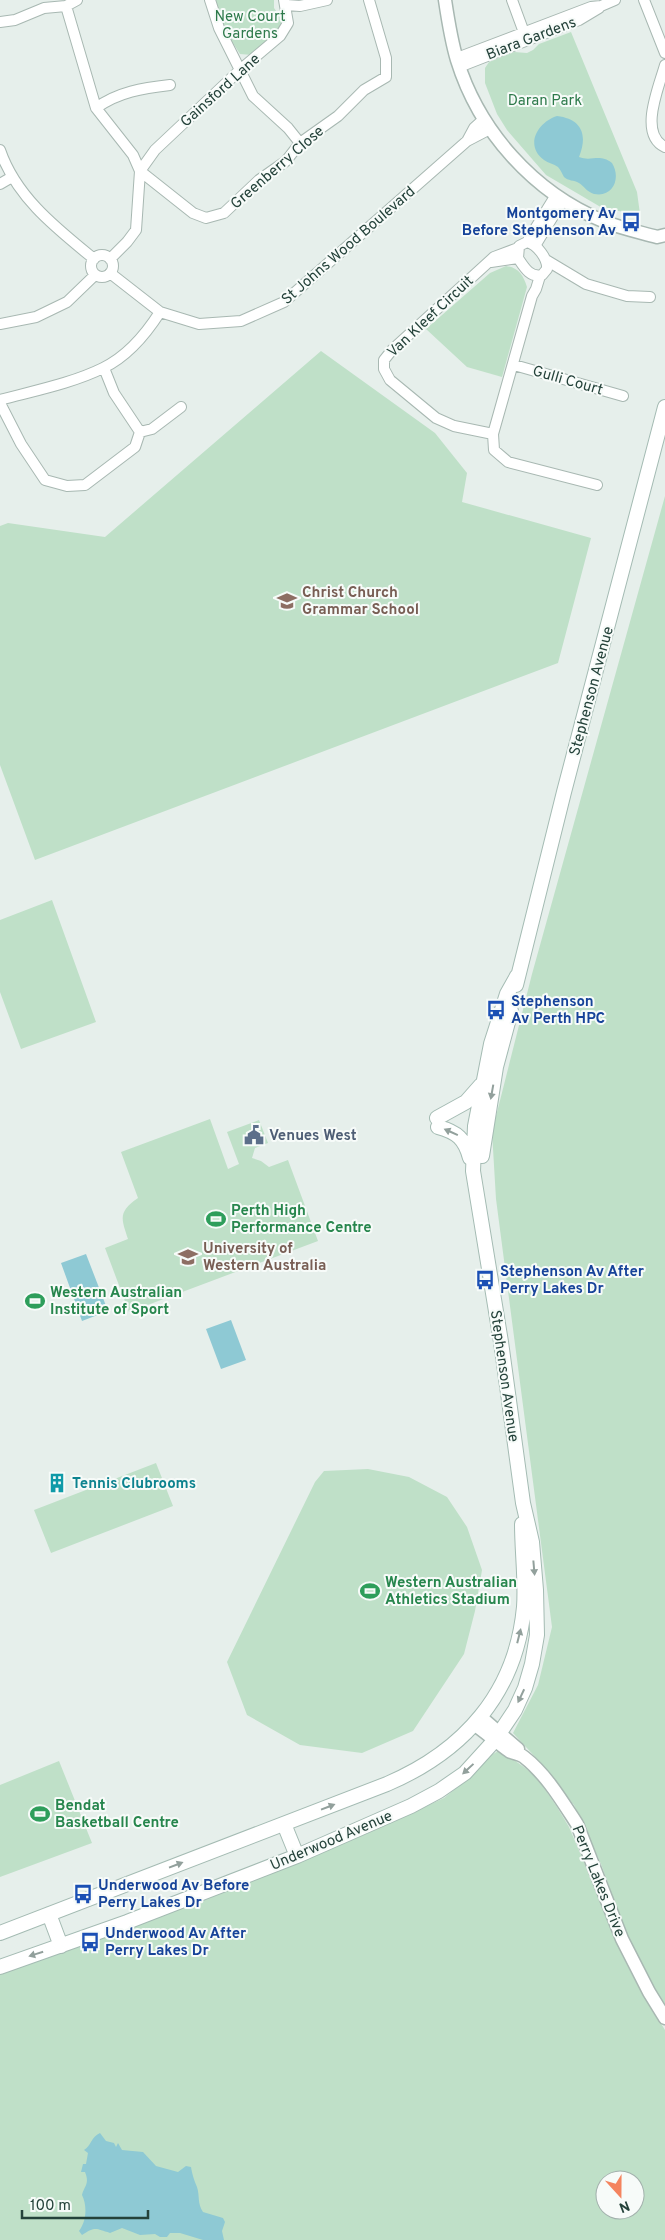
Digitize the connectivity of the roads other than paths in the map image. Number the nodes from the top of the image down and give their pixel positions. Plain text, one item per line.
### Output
1 (77, 0) edge
2 (210, 0) edge
3 (327, 0) edge
4 (369, 0) edge
5 (445, 0) edge
6 (512, 0) edge
7 (644, 0) edge
8 (288, 2) edge
9 (609, 2) edge
10 (66, 6) junction
11 (0, 22) edge
12 (525, 36) junction
13 (665, 53) edge
14 (458, 62) junction
15 (665, 65) edge
16 (240, 69) junction
17 (170, 85) dead end
18 (96, 108) junction
19 (487, 124) junction
20 (300, 143) junction
21 (665, 147) edge
22 (0, 150) edge
23 (140, 171) junction
24 (12, 177) junction
25 (0, 184) edge
26 (560, 198) junction
27 (662, 239) edge
28 (531, 244) junction
29 (518, 253) junction
30 (94, 259) junction
31 (110, 259) junction
32 (546, 260) junction
33 (110, 273) junction
34 (538, 274) junction
35 (95, 275) junction
36 (572, 277) junction
37 (650, 297) dead end
38 (160, 312) junction
39 (0, 324) edge
40 (514, 365) junction
41 (104, 368) junction
42 (623, 396) dead end
43 (0, 402) edge
44 (181, 407) dead end
45 (665, 407) edge
46 (140, 432) junction
47 (494, 434) junction
48 (597, 484) dead end
49 (517, 976) junction
50 (482, 1084) junction
51 (474, 1171) junction
52 (478, 1191) junction
53 (523, 1503) junction
54 (478, 1721) junction
55 (498, 1736) junction
56 (284, 1824) junction
57 (297, 1856) junction
58 (49, 1914) junction
59 (0, 1933) edge
60 (61, 1946) junction
61 (0, 1966) edge
62 (665, 2018) edge

1 - 10 street
2 - 16 street
3 - 8 street
4 - 20 street, Greenberry Close
5 - 14 street
6 - 12 street
7 - 13 street
8 - 16 street, Gainsford Lane
9 - 12 street, Biara Gardens
10 - 11 street
10 - 18 street
12 - 14 street, Biara Gardens
14 - 19 street
15 - 21 street
16 - 20 street
16 - 23 street, Gainsford Lane
17 - 18 street
18 - 23 street
19 - 26 street
19 - 38 street, St Johns Wood Boulevard
20 - 23 street, Greenberry Close
22 - 24 street
23 - 31 street
24 - 25 street
24 - 30 street
26 - 27 street
26 - 28 street
28 - 29 street, Van Kleef Circuit
28 - 32 street
29 - 34 street
29 - 47 street, Van Kleef Circuit
30 - 31 street
30 - 35 street
31 - 33 street
32 - 34 street
32 - 36 street
33 - 35 street
33 - 38 street, St Johns Wood Boulevard
34 - 36 street
34 - 40 street
35 - 39 street
36 - 37 street
38 - 41 street
40 - 42 street, Gulli Court
40 - 47 street
41 - 43 street
41 - 46 street
43 - 46 street
44 - 46 street
45 - 49 main road, Stephenson Avenue
47 - 48 street
49 - 50 main road, Stephenson Avenue
49 -> 52 main road, Stephenson Avenue
50 - 51 main road, Stephenson Avenue
51 -> 50 main road
51 - 52 main road, Stephenson Avenue
52 - 53 main road, Stephenson Avenue
54 -> 53 main road, Stephenson Avenue
53 -> 55 main road, Stephenson Avenue
54 - 55 street, Perry Lakes Drive
56 -> 54 main road, Underwood Avenue
55 -> 57 main road, Underwood Avenue
55 - 62 street, Perry Lakes Drive
56 - 57 main road
58 -> 56 main road, Underwood Avenue
57 - 60 main road, Underwood Avenue
58 - 59 main road, Underwood Avenue
58 - 60 main road
60 -> 61 main road, Underwood Avenue

